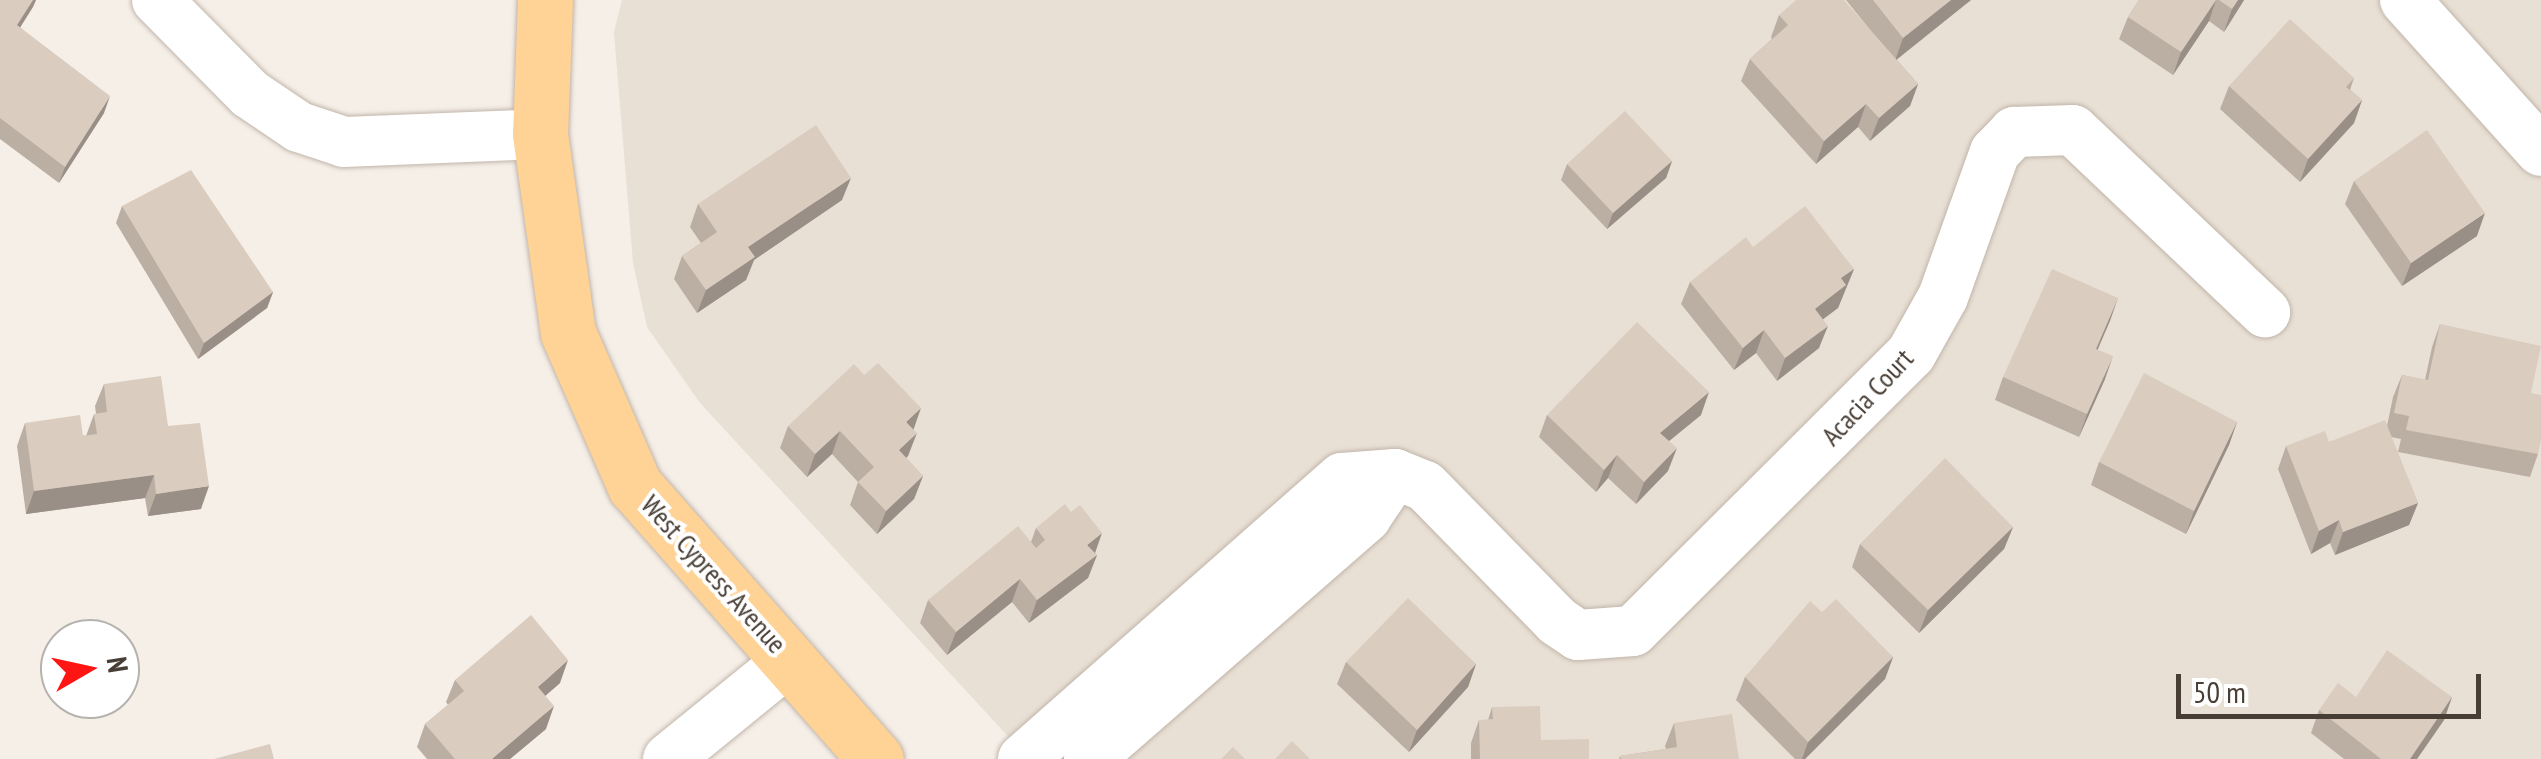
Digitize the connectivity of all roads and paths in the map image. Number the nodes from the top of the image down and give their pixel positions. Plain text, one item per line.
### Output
1 (158, 0) edge
2 (544, 0) edge
3 (2405, 0) edge
4 (540, 134) junction
5 (2541, 151) edge
6 (2265, 312) dead end
7 (1186, 644) junction
8 (790, 660) junction
9 (668, 759) edge
10 (876, 759) edge
11 (1023, 759) edge
12 (1089, 759) edge

1 - 4 street
2 - 4 main road, West Cypress Avenue
3 - 5 street
4 - 8 main road, West Cypress Avenue
6 - 7 street, Acacia Court
7 - 11 street, Acacia Court
7 - 12 street, Acacia Court
8 - 9 street
8 - 10 main road, West Cypress Avenue

